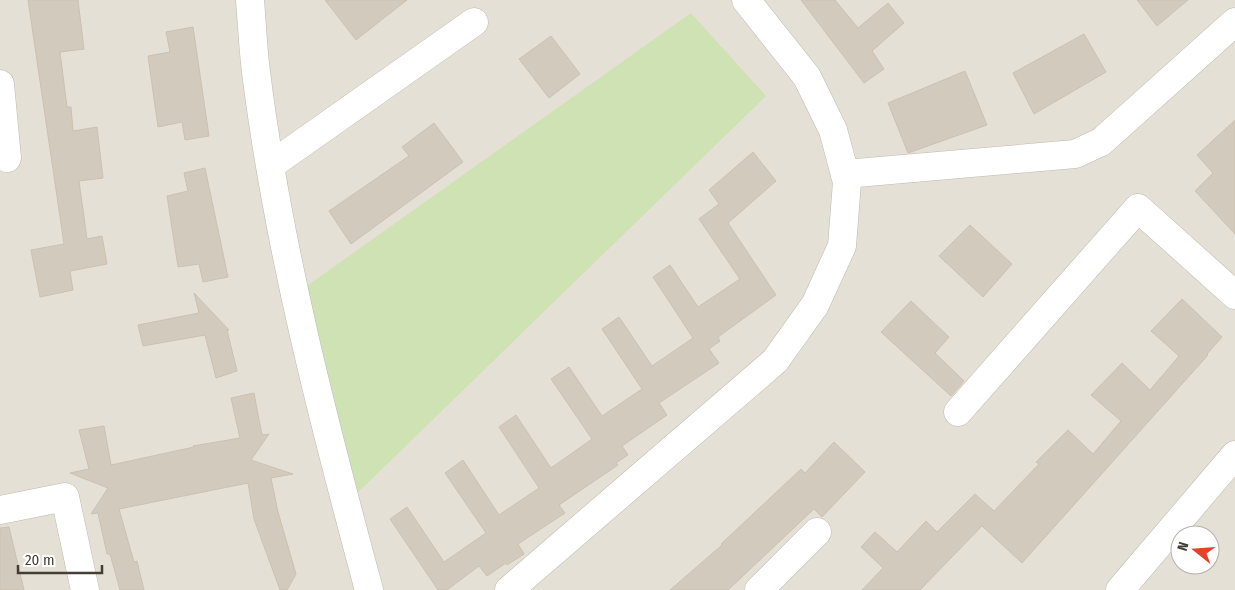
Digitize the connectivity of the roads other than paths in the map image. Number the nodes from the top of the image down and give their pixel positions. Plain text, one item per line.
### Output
1 (250, 0) edge
2 (746, 0) edge
3 (474, 22) dead end
4 (1235, 22) edge
5 (0, 84) edge
6 (7, 158) dead end
7 (271, 165) junction
8 (845, 174) junction
9 (1235, 295) edge
10 (958, 412) dead end
11 (1235, 455) edge
12 (0, 510) edge
13 (818, 532) dead end
14 (85, 590) edge
15 (369, 590) edge
16 (509, 590) edge
17 (759, 590) edge
18 (1120, 590) edge

1 - 7 street
2 - 8 street
3 - 7 street
4 - 8 street
5 - 6 street
7 - 15 street
8 - 16 street
9 - 10 street
11 - 18 street
12 - 14 street
13 - 17 street

